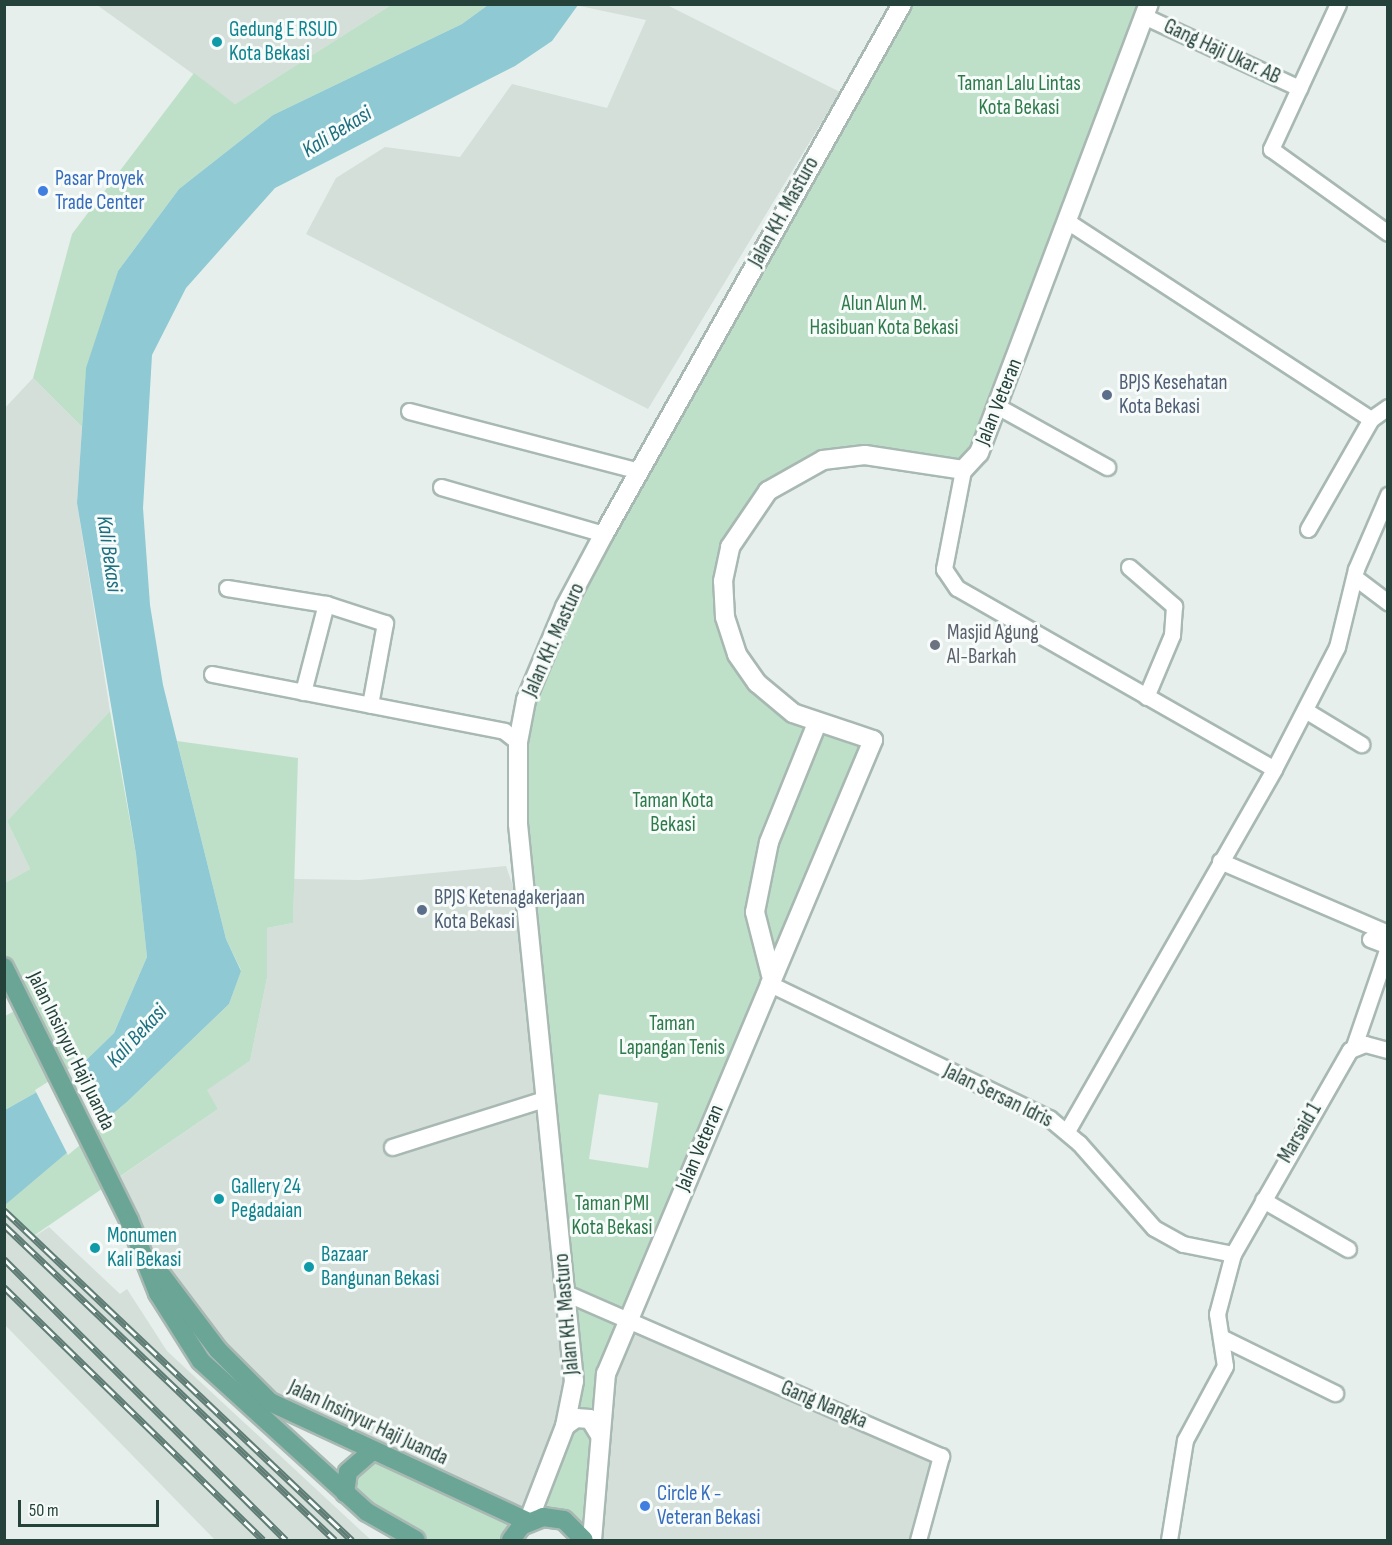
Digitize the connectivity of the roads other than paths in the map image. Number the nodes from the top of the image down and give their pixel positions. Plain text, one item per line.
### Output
1 (902, 4) edge
2 (1338, 4) edge
3 (1147, 10) edge
4 (1299, 88) junction
5 (1070, 223) junction
6 (1388, 233) edge
7 (997, 406) junction
8 (1388, 407) edge
9 (409, 411) dead end
10 (1371, 419) junction
11 (1107, 467) dead end
12 (963, 470) junction
13 (639, 471) junction
14 (441, 487) dead end
15 (1388, 495) edge
16 (1308, 529) dead end
17 (604, 534) junction
18 (1129, 567) dead end
19 (1357, 579) junction
20 (227, 588) dead end
21 (1388, 602) edge
22 (326, 604) junction
23 (212, 674) dead end
24 (303, 692) junction
25 (1146, 697) junction
26 (370, 705) junction
27 (1305, 710) junction
28 (817, 723) junction
29 (518, 742) junction
30 (1361, 744) dead end
31 (1274, 769) junction
32 (1220, 861) junction
33 (1388, 933) edge
34 (1370, 939) dead end
35 (1388, 946) edge
36 (8, 973) edge
37 (770, 979) junction
38 (1354, 1046) junction
39 (1388, 1050) edge
40 (544, 1099) junction
41 (1067, 1131) junction
42 (392, 1147) dead end
43 (1263, 1200) junction
44 (129, 1220) junction
45 (1348, 1249) dead end
46 (1233, 1254) junction
47 (567, 1294) junction
48 (627, 1320) junction
49 (1223, 1338) junction
50 (1335, 1392) dead end
51 (565, 1426) junction
52 (600, 1435) junction
53 (372, 1451) junction
54 (345, 1492) junction
55 (528, 1521) junction
56 (416, 1540) edge
57 (511, 1540) edge
58 (584, 1540) edge
59 (592, 1540) edge
60 (918, 1540) edge
61 (1169, 1540) edge

1 - 13 street, Jalan KH. Masturo
2 - 4 street
3 - 4 street, Gang Haji Ukar. AB
3 - 5 street, Jalan Veteran
4 - 6 street
5 - 7 street, Jalan Veteran
5 - 10 street
7 - 11 street
7 - 12 street, Jalan Veteran
8 - 10 street
9 - 13 street
10 - 16 street
12 - 25 street
12 - 28 street, Jalan Veteran
13 - 17 street, Jalan KH. Masturo
14 - 17 street
15 - 19 street
17 - 29 street, Jalan KH. Masturo
18 - 25 street
19 - 21 street
19 - 27 street
20 - 22 street
22 - 24 street
22 - 26 street
23 - 24 street
24 - 26 street
25 - 31 street
26 - 29 street
27 - 30 street
27 - 31 street
28 - 37 street
28 - 37 street, Jalan Veteran
29 - 40 street, Jalan KH. Masturo
31 - 32 street
32 - 33 street
32 - 41 street
34 - 35 street
35 - 38 street, Marsaid 1
36 - 44 main road, Jalan Insinyur Haji Juanda
37 - 41 street, Jalan Sersan Idris
37 - 48 street, Jalan Veteran
38 - 39 street
38 - 43 street, Marsaid 1
40 - 42 street
40 - 47 street, Jalan KH. Masturo
41 - 46 street, Jalan Sersan Idris
43 - 45 street
43 - 46 street, Marsaid 1
44 - 53 main road, Jalan Insinyur Haji Juanda
44 - 54 main road, Jalan Insinyur Haji Juanda
46 - 49 street, Marsaid 1
47 - 48 street
47 - 51 street, Jalan KH. Masturo
48 - 52 street, Jalan Veteran
48 - 60 street, Gang Nangka
49 - 50 street
49 - 61 street, Marsaid 1
51 - 52 street
51 - 55 street, Jalan KH. Masturo
52 - 59 street, Jalan Veteran
53 - 54 main road
53 - 55 main road, Jalan Insinyur Haji Juanda
54 - 56 main road, Jalan Insinyur Haji Juanda
55 - 57 main road
55 - 58 main road

